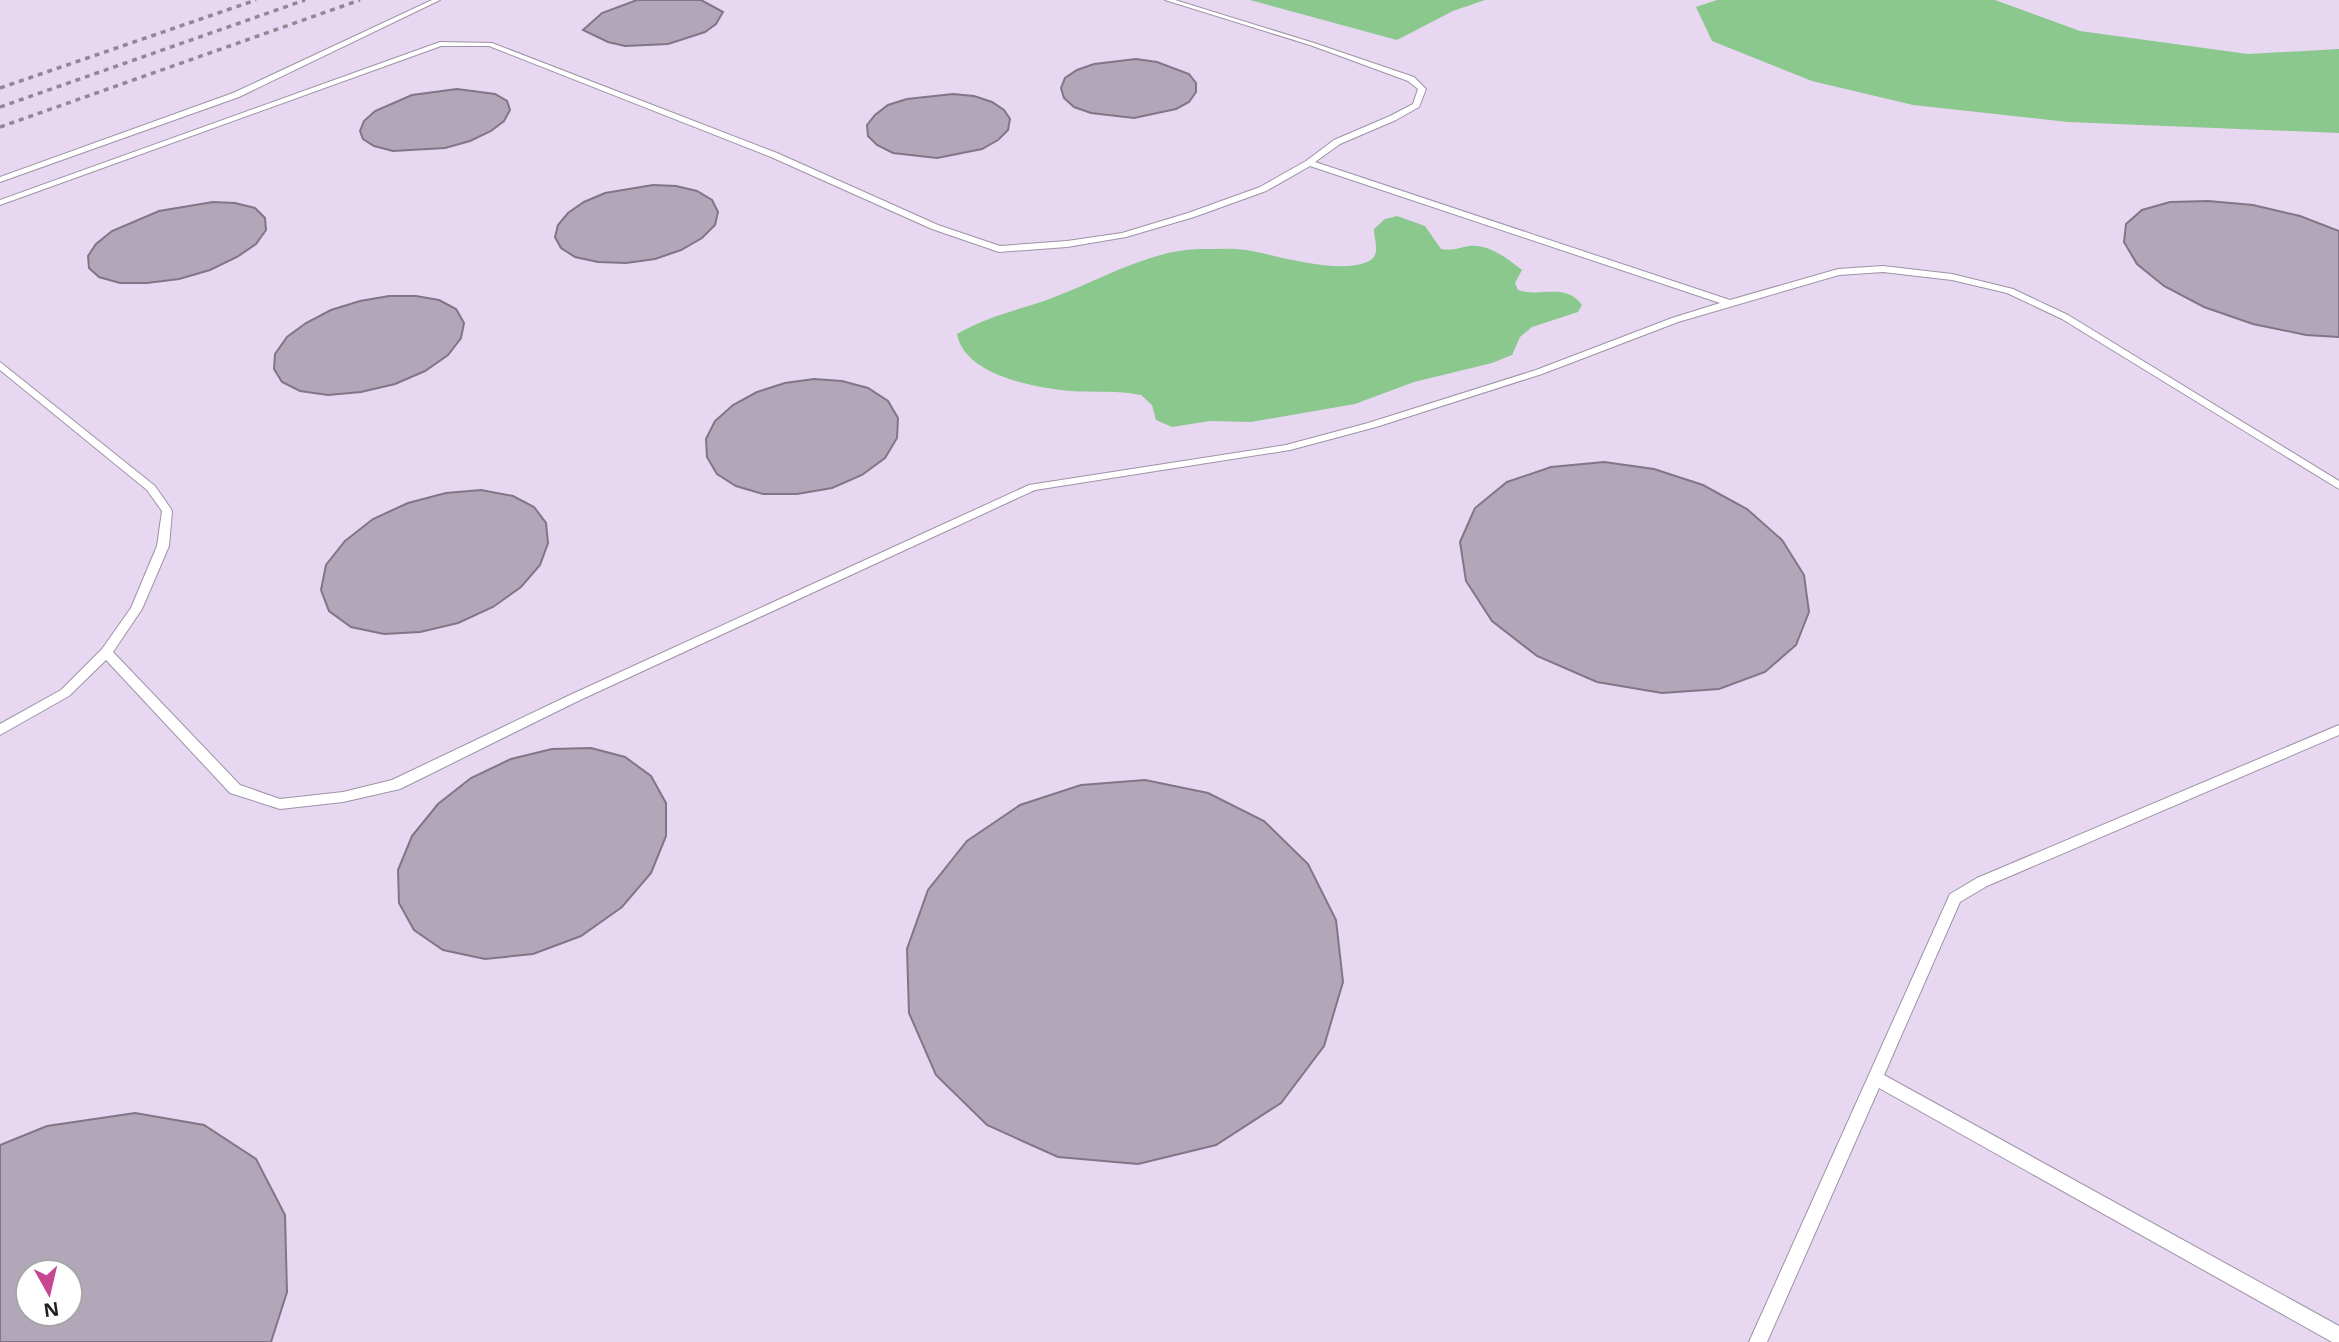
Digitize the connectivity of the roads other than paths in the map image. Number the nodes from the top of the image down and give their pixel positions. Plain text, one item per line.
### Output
1 (437, 0) edge
2 (1168, 0) edge
3 (1308, 163) junction
4 (0, 180) edge
5 (0, 203) edge
6 (1730, 303) junction
7 (0, 365) edge
8 (2339, 486) edge
9 (106, 652) junction
10 (0, 730) edge
11 (2339, 730) edge
12 (1875, 1078) junction
13 (2339, 1336) edge
14 (1758, 1342) edge

1 - 4 lane
2 - 3 lane
3 - 5 lane
3 - 6 lane
6 - 8 lane
6 - 9 lane
7 - 9 lane
9 - 10 lane
11 - 12 lane
12 - 13 lane
12 - 14 lane

